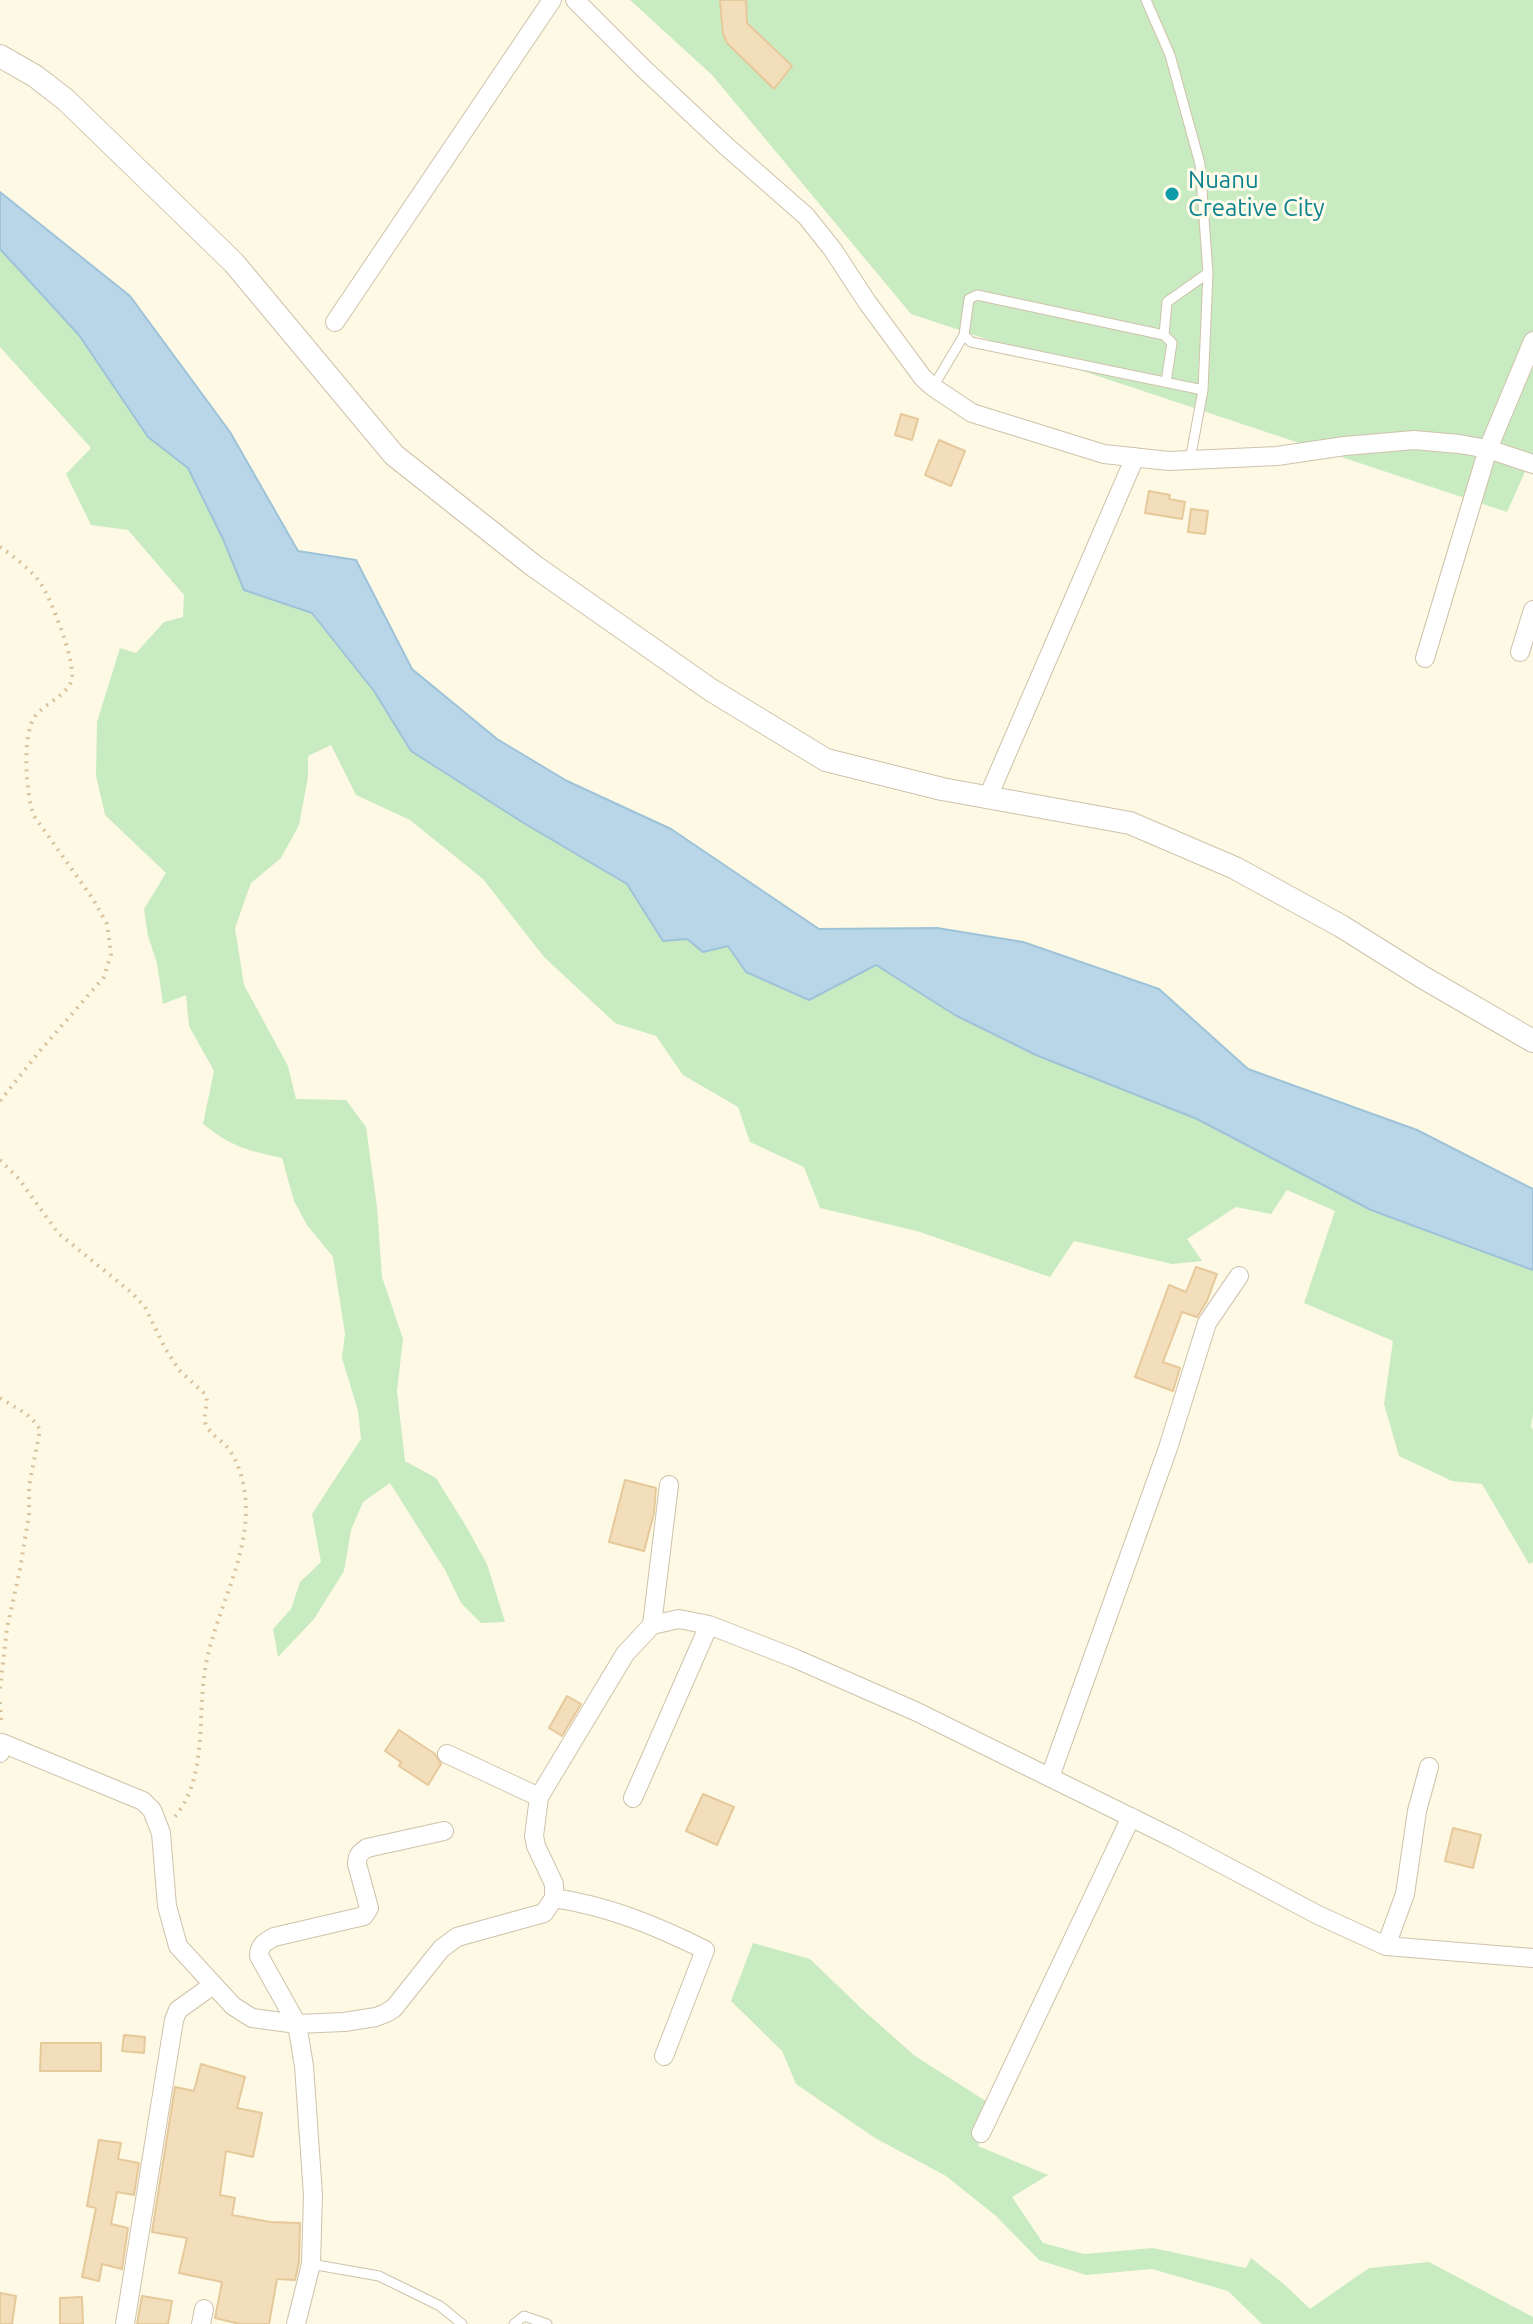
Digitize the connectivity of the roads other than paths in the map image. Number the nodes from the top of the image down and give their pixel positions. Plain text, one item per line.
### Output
1 (552, 0) edge
2 (575, 0) edge
3 (1146, 0) edge
4 (0, 56) edge
5 (1208, 273) junction
6 (335, 322) dead end
7 (964, 335) junction
8 (1164, 335) junction
9 (1533, 341) edge
10 (1166, 382) junction
11 (933, 387) junction
12 (1203, 390) junction
13 (1488, 449) junction
14 (1135, 457) junction
15 (1190, 460) junction
16 (1533, 464) edge
17 (1533, 610) edge
18 (1520, 652) dead end
19 (1425, 658) dead end
20 (988, 797) junction
21 (1533, 1041) edge
22 (1239, 1276) dead end
23 (669, 1485) dead end
24 (652, 1625) junction
25 (709, 1625) junction
26 (0, 1753) edge
27 (447, 1754) dead end
28 (1429, 1767) dead end
29 (1050, 1777) junction
30 (539, 1797) junction
31 (633, 1798) dead end
32 (1131, 1817) junction
33 (444, 1831) dead end
34 (554, 1898) junction
35 (1386, 1946) junction
36 (1533, 1958) edge
37 (213, 1985) junction
38 (297, 2024) junction
39 (664, 2056) dead end
40 (981, 2133) dead end
41 (311, 2264) junction
42 (125, 2324) edge
43 (296, 2324) edge
44 (462, 2324) edge
45 (514, 2324) edge
46 (547, 2324) edge

1 - 6 street
2 - 11 street
3 - 5 lane
4 - 20 street
5 - 8 lane
5 - 12 lane
7 - 8 lane
7 - 10 lane
7 - 11 lane
8 - 10 lane
9 - 13 street
10 - 12 lane
11 - 14 street
12 - 15 lane
13 - 15 street
13 - 16 street
13 - 19 street
14 - 15 street
14 - 20 street
17 - 18 street
20 - 21 street
22 - 29 street
23 - 24 street
24 - 25 street
24 - 30 street
25 - 29 street
25 - 31 street
26 - 37 street
27 - 30 street
28 - 35 street
29 - 32 street
30 - 34 street
32 - 35 street
32 - 40 street
33 - 38 street
34 - 38 street
34 - 39 street
35 - 36 street
37 - 38 street
37 - 42 street
38 - 41 street
41 - 43 street
41 - 44 lane
45 - 46 lane

